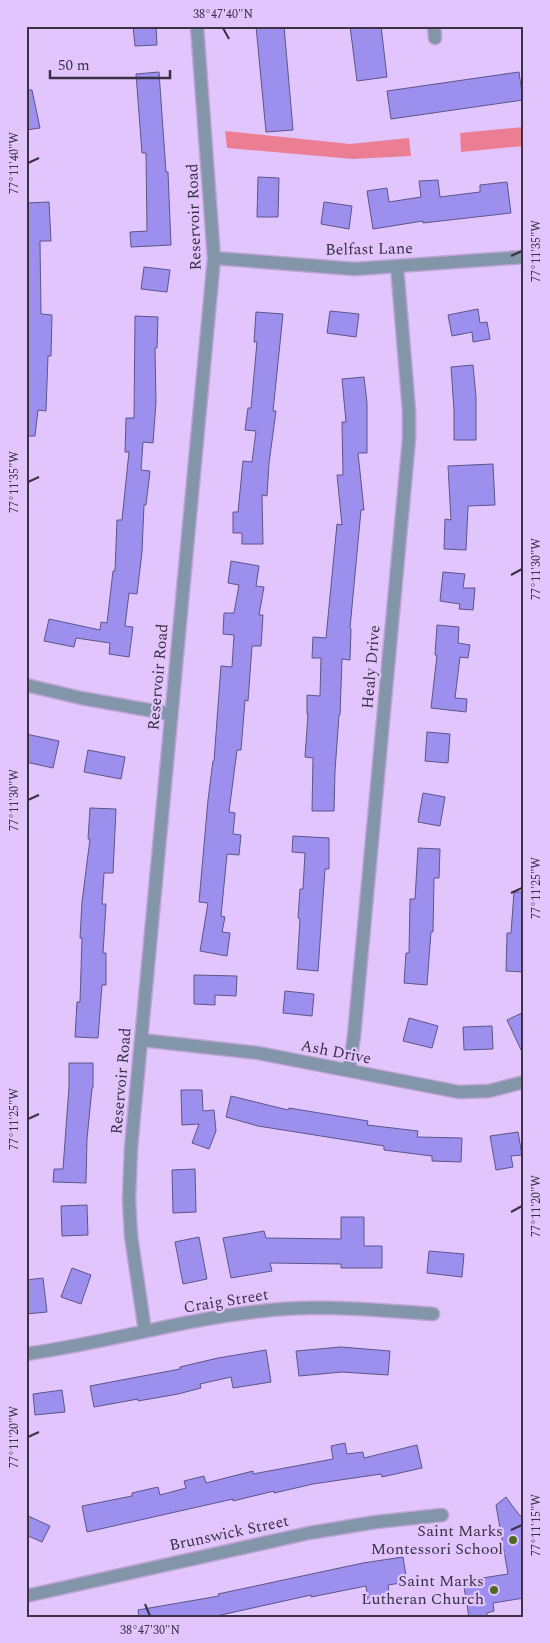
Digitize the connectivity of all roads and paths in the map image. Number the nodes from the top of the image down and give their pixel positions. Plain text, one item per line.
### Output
1 (198, 26) edge
2 (524, 257) edge
3 (214, 258) junction
4 (397, 266) junction
5 (26, 685) edge
6 (171, 714) junction
7 (141, 1040) junction
8 (349, 1070) junction
9 (524, 1082) edge
10 (433, 1314) dead end
11 (145, 1331) junction
12 (26, 1354) edge
13 (442, 1515) dead end
14 (26, 1596) edge

1 - 3 street, Reservoir Road
2 - 4 street, Belfast Lane
3 - 4 street, Belfast Lane
3 - 6 street, Reservoir Road
4 - 8 street, Healy Drive
5 - 6 street
6 - 7 street, Reservoir Road
7 - 8 street, Ash Drive
7 - 11 street, Reservoir Road
8 - 9 street, Ash Drive
10 - 11 street, Craig Street
11 - 12 street, Craig Street
13 - 14 street, Brunswick Street

